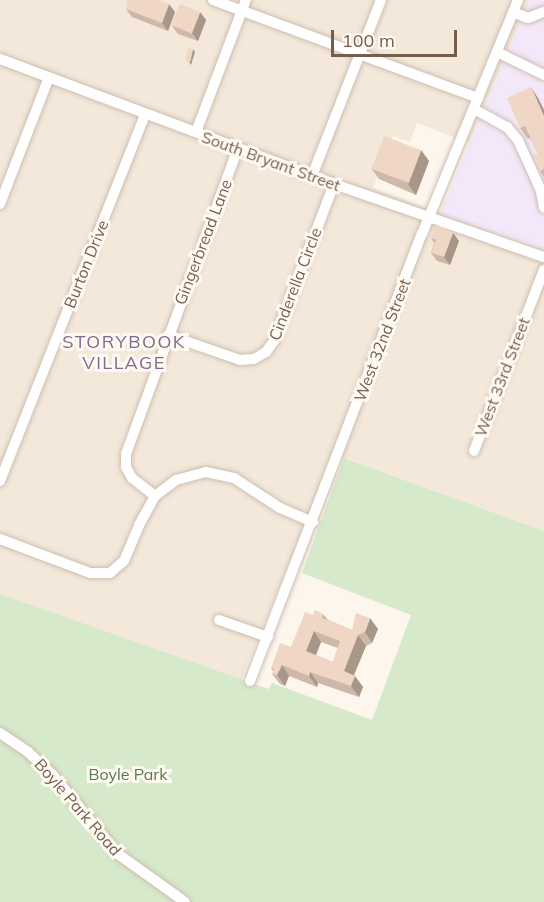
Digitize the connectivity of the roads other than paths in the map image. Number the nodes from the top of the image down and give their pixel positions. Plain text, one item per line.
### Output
1 (213, 0) edge
2 (381, 0) edge
3 (518, 0) edge
4 (244, 5) edge
5 (513, 12) junction
6 (544, 12) edge
7 (497, 52) junction
8 (360, 54) junction
9 (0, 59) edge
10 (544, 75) edge
11 (49, 77) junction
12 (478, 98) junction
13 (474, 109) junction
14 (145, 114) junction
15 (196, 132) junction
16 (238, 148) junction
17 (312, 176) junction
18 (334, 184) junction
19 (0, 204) edge
20 (544, 208) edge
21 (430, 218) junction
22 (544, 256) edge
23 (544, 270) edge
24 (168, 335) junction
25 (474, 451) dead end
26 (0, 482) edge
27 (155, 496) junction
28 (313, 522) junction
29 (0, 539) edge
30 (219, 620) dead end
31 (268, 637) junction
32 (250, 681) dead end
33 (0, 733) edge
34 (185, 902) edge

1 - 4 street
2 - 8 street
3 - 5 street, West 32nd Street
4 - 8 street
4 - 15 street
5 - 6 street
5 - 7 street, West 32nd Street
7 - 10 street
7 - 12 street, West 32nd Street
8 - 12 street
8 - 17 street
9 - 11 street, South Bryant Street
11 - 14 street, South Bryant Street
11 - 19 street
12 - 13 street, West 32nd Street
13 - 20 street
13 - 21 street, West 32nd Street
14 - 15 street, South Bryant Street
14 - 26 street, Burton Drive
15 - 16 street, South Bryant Street
16 - 17 street, South Bryant Street
16 - 24 street, Gingerbread Lane
17 - 18 street, South Bryant Street
18 - 21 street, South Bryant Street
18 - 24 street, Cinderella Circle
21 - 22 street, South Bryant Street
21 - 28 street, West 32nd Street
23 - 25 street, West 33rd Street
24 - 27 street, Gingerbread Lane
27 - 28 street
27 - 29 street
28 - 31 street, West 32nd Street
30 - 31 street
31 - 32 street, West 32nd Street
33 - 34 street, Boyle Park Road

